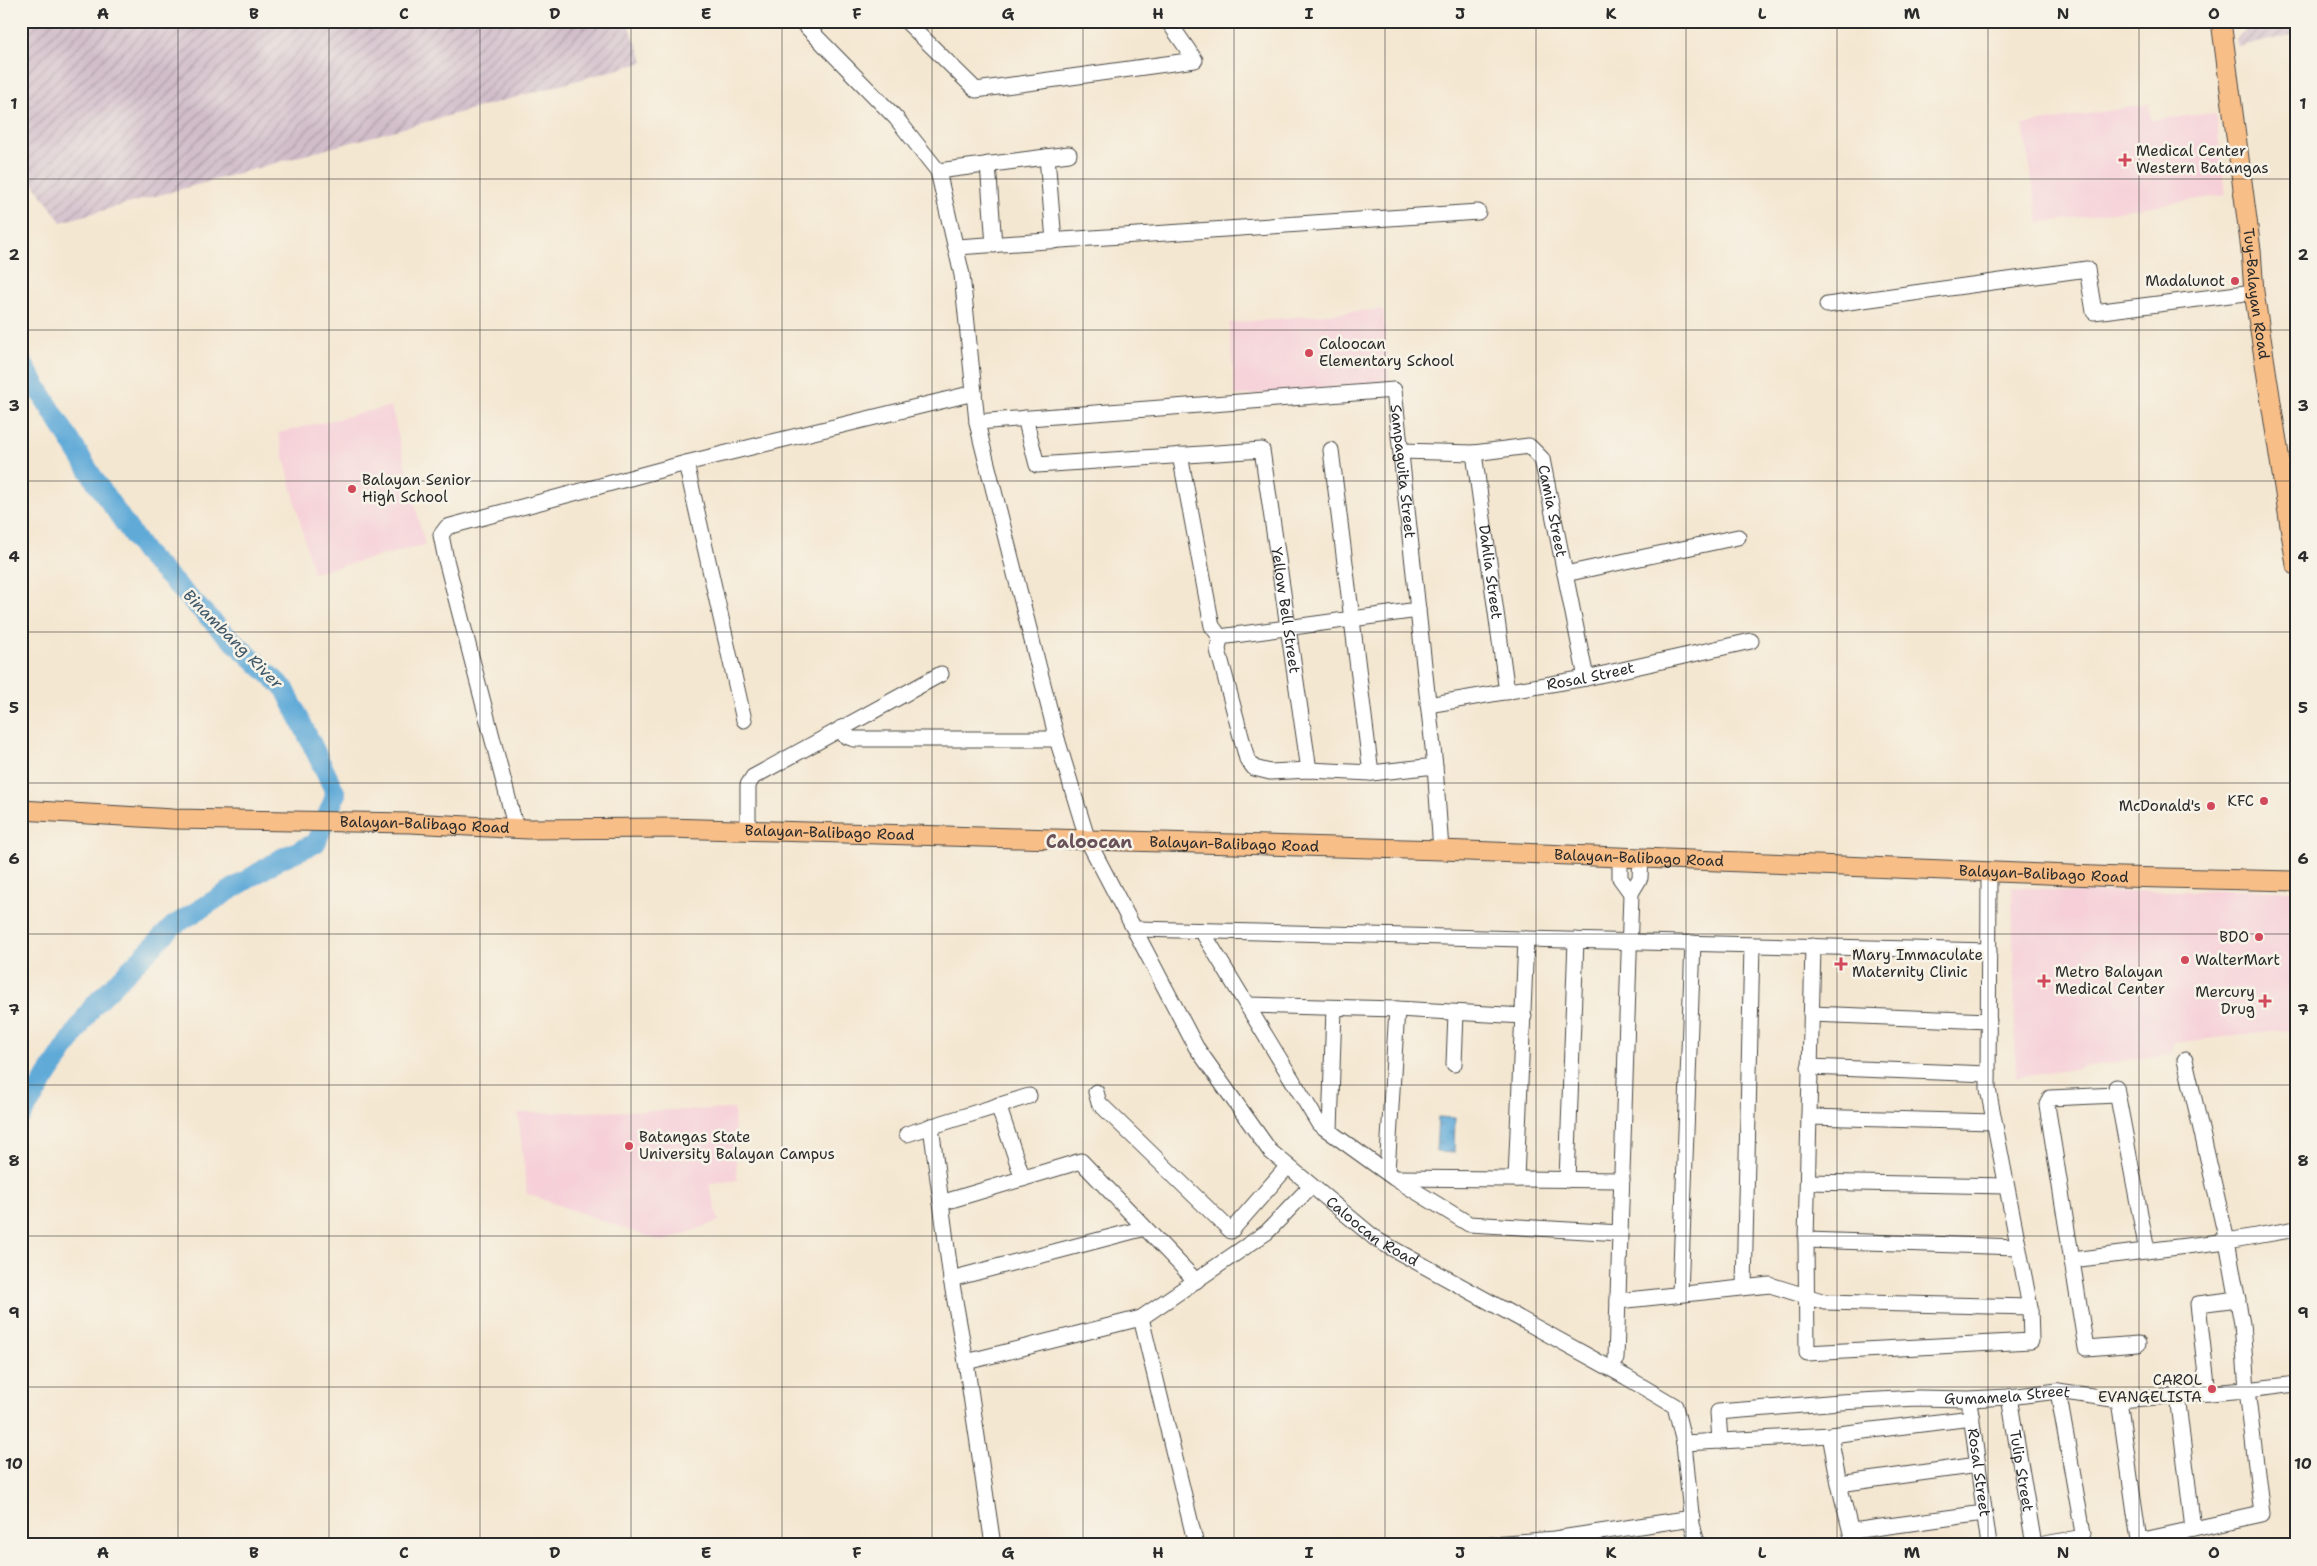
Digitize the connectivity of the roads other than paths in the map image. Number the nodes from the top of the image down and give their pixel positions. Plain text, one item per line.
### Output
1 (801, 21) edge
2 (906, 21) edge
3 (1168, 21) edge
4 (2220, 21) edge
5 (1069, 154) dead end
6 (1047, 157) junction
7 (988, 164) junction
8 (938, 171) junction
9 (1478, 212) dead end
10 (1054, 241) junction
11 (994, 245) junction
12 (957, 247) junction
13 (2254, 292) junction
14 (1827, 305) dead end
15 (974, 393) junction
16 (1025, 418) junction
17 (977, 422) junction
18 (1331, 450) dead end
19 (1400, 451) junction
20 (1474, 452) junction
21 (1180, 455) junction
22 (686, 462) junction
23 (1738, 536) dead end
24 (2296, 565) edge
25 (1565, 574) junction
26 (1418, 610) junction
27 (1352, 619) junction
28 (1288, 627) junction
29 (1220, 637) junction
30 (1751, 642) dead end
31 (941, 674) dead end
32 (1586, 678) junction
33 (1507, 692) junction
34 (1428, 705) junction
35 (744, 720) dead end
36 (841, 728) junction
37 (1056, 739) junction
38 (1434, 766) junction
39 (1308, 770) junction
40 (1371, 773) junction
41 (21, 810) edge
42 (516, 829) junction
43 (748, 830) junction
44 (1088, 841) junction
45 (1441, 850) junction
46 (1620, 856) junction
47 (1641, 857) junction
48 (1989, 872) junction
49 (2296, 881) edge
50 (1630, 893) junction
51 (1138, 929) dead end
52 (1202, 931) junction
53 (1526, 939) junction
54 (1576, 940) junction
55 (1629, 942) junction
56 (1693, 943) junction
57 (1752, 945) junction
58 (1813, 946) junction
59 (1989, 951) junction
60 (1247, 1006) junction
61 (1334, 1008) junction
62 (1397, 1010) junction
63 (1456, 1012) junction
64 (1812, 1014) junction
65 (1524, 1016) junction
66 (1989, 1021) junction
67 (2185, 1060) dead end
68 (1454, 1064) dead end
69 (1809, 1067) junction
70 (1988, 1074) junction
71 (1096, 1092) dead end
72 (1029, 1096) dead end
73 (998, 1105) junction
74 (1809, 1117) junction
75 (1994, 1122) junction
76 (931, 1126) junction
77 (1330, 1131) junction
78 (907, 1134) dead end
79 (1288, 1166) junction
80 (1390, 1175) junction
81 (1023, 1179) junction
82 (1516, 1179) junction
83 (1567, 1180) junction
84 (1622, 1180) junction
85 (1808, 1182) junction
86 (1311, 1186) junction
87 (2006, 1186) junction
88 (941, 1203) junction
89 (1146, 1228) junction
90 (2296, 1228) edge
91 (1620, 1233) junction
92 (1806, 1240) junction
93 (2226, 1241) junction
94 (2018, 1247) junction
95 (2147, 1251) junction
96 (2072, 1260) junction
97 (951, 1279) junction
98 (1196, 1281) junction
99 (1744, 1286) junction
100 (1680, 1294) junction
101 (1806, 1295) junction
102 (2238, 1299) junction
103 (1618, 1301) junction
104 (2030, 1307) junction
105 (1141, 1318) junction
106 (2138, 1344) dead end
107 (1616, 1359) dead end
108 (966, 1362) junction
109 (2296, 1384) edge
110 (2247, 1390) junction
111 (2058, 1391) junction
112 (2208, 1393) junction
113 (2177, 1395) junction
114 (2010, 1397) junction
115 (1969, 1399) junction
116 (2119, 1400) junction
117 (1972, 1418) junction
118 (1830, 1435) junction
119 (1720, 1441) junction
120 (1684, 1443) junction
121 (1978, 1465) junction
122 (1839, 1484) junction
123 (1984, 1513) junction
124 (1692, 1518) junction
125 (2193, 1529) junction
126 (1853, 1538) edge
127 (993, 1545) edge
128 (1196, 1545) edge
129 (1482, 1545) edge
130 (1698, 1545) edge
131 (1989, 1545) edge
132 (2034, 1545) edge
133 (2039, 1545) edge

1 - 8 street
2 - 3 street
4 - 13 main road, Tuy-Balayan Road
5 - 6 street
6 - 7 street
6 - 10 street
7 - 8 street
7 - 11 street
8 - 12 street, Caloocan Road
9 - 10 street
10 - 11 street
11 - 12 street
12 - 15 street, Caloocan Road
13 - 14 street
13 - 24 main road, Tuy-Balayan Road
15 - 17 street, Caloocan Road
15 - 22 street
16 - 17 street, Sampaguita Street
16 - 19 street, Sampaguita Street
16 - 21 street
17 - 37 street, Caloocan Road
18 - 27 street
19 - 20 street, Camia Street
19 - 26 street, Sampaguita Street
20 - 25 street, Camia Street
20 - 33 street, Dahlia Street
21 - 28 street, Yellow Bell Street
21 - 29 street
22 - 35 street
22 - 42 street
23 - 25 street
25 - 32 street, Camia Street
26 - 27 street
26 - 34 street, Sampaguita Street
27 - 28 street
27 - 40 street
28 - 29 street
28 - 39 street, Yellow Bell Street
29 - 39 street
30 - 32 street, Rosal Street
31 - 36 street
32 - 33 street, Rosal Street
33 - 34 street, Rosal Street
34 - 38 street, Sampaguita Street
36 - 37 street
36 - 43 street
37 - 44 street, Caloocan Road
38 - 40 street
38 - 45 street, Sampaguita Street
39 - 40 street
41 - 42 main road, Balayan-Balibago Road
42 - 43 main road, Balayan-Balibago Road
43 - 44 main road, Balayan-Balibago Road
44 - 45 main road, Balayan-Balibago Road
44 - 79 street, Caloocan Road
45 - 46 main road, Balayan-Balibago Road
46 - 47 main road, Balayan-Balibago Road
46 - 50 street
47 - 48 main road, Balayan-Balibago Road
47 - 50 street
48 - 49 main road, Balayan-Balibago Road
48 - 59 street
50 - 55 street
51 - 52 street
52 - 53 street
52 - 60 street
53 - 54 street
53 - 65 street
54 - 55 street
54 - 83 street
55 - 56 street
55 - 84 street
56 - 57 street
56 - 100 street
57 - 58 street
57 - 99 street
58 - 59 street
58 - 64 street
59 - 66 street
60 - 61 street
60 - 77 street
61 - 62 street
61 - 77 street
62 - 63 street
62 - 80 street
63 - 65 street
63 - 68 street
64 - 66 street
64 - 69 street
65 - 82 street
66 - 70 street
67 - 93 street
69 - 70 street
69 - 74 street
70 - 75 street
71 - 79 street
72 - 73 street
73 - 76 street
73 - 81 street
74 - 75 street
74 - 85 street
75 - 87 street
76 - 78 street
76 - 88 street
77 - 80 street
79 - 86 street, Caloocan Road
80 - 82 street
80 - 91 street
81 - 88 street
81 - 89 street
82 - 83 street
83 - 84 street
84 - 91 street
85 - 87 street
85 - 92 street
86 - 98 street
86 - 120 street, Caloocan Road
87 - 94 street
88 - 97 street
89 - 97 street
89 - 98 street
90 - 93 street
91 - 103 street
92 - 94 street
92 - 101 street
93 - 95 street
93 - 102 street
94 - 104 street
95 - 96 street
95 - 96 street
96 - 106 street
97 - 108 street
98 - 105 street
99 - 100 street
99 - 101 street
100 - 103 street
101 - 104 street
101 - 104 street
102 - 110 street
102 - 112 street
103 - 107 street
105 - 108 street
105 - 128 street
108 - 127 street
109 - 110 street, Gumamela Street
110 - 112 street, Gumamela Street
110 - 125 street
111 - 114 street, Gumamela Street
111 - 116 street, Gumamela Street
111 - 133 street
112 - 113 street, Gumamela Street
113 - 116 street, Gumamela Street
113 - 125 street
114 - 115 street, Gumamela Street
114 - 132 street, Tulip Street
115 - 117 street, Rosal Street
115 - 119 street, Gumamela Street
116 - 125 street
117 - 118 street
117 - 121 street, Rosal Street
118 - 119 street
118 - 122 street
119 - 120 street
120 - 124 street, Caloocan Road
121 - 122 street
121 - 123 street, Rosal Street
122 - 126 street
123 - 126 street
123 - 131 street, Rosal Street
124 - 129 street
124 - 130 street, Caloocan Road

